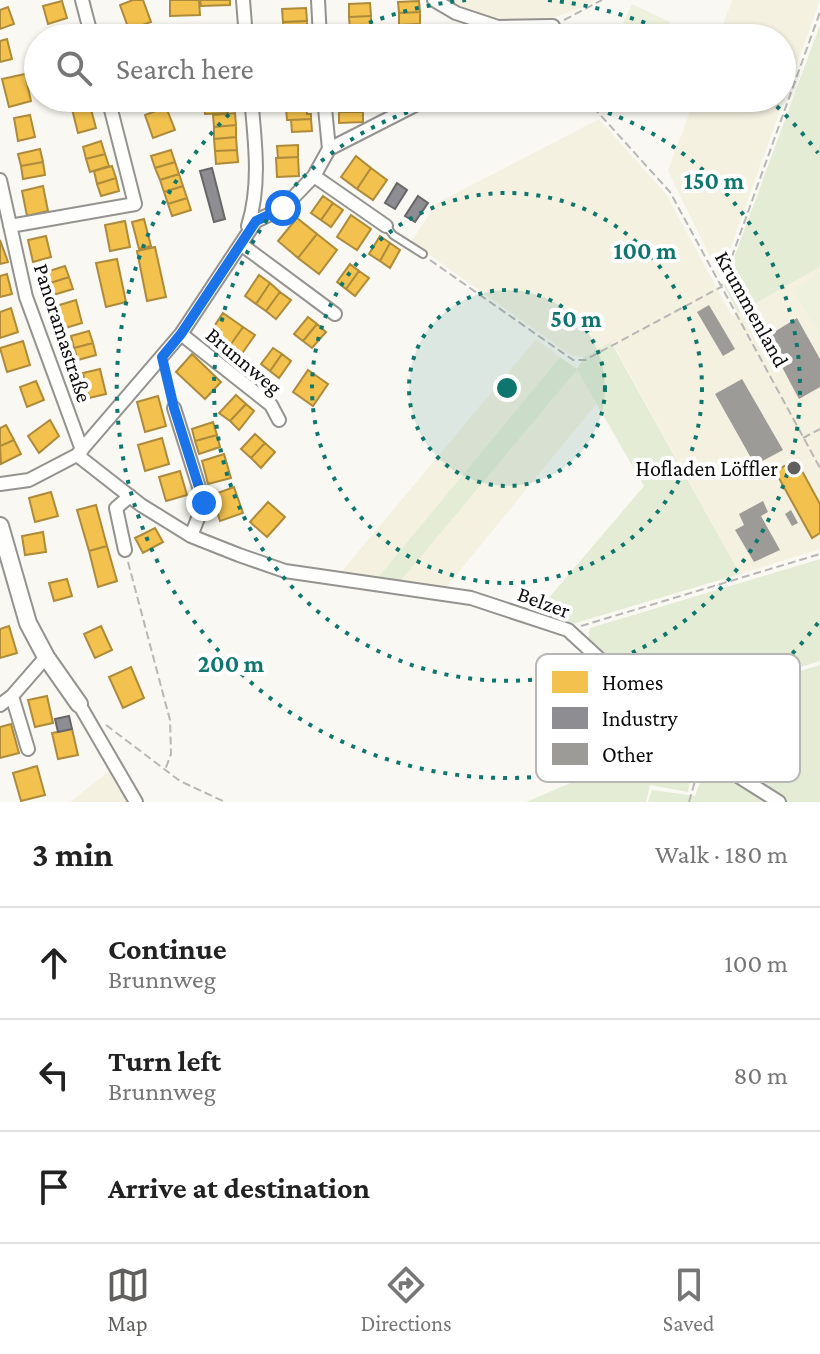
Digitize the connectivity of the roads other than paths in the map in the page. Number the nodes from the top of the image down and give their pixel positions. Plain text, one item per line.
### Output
1 (82, 0) edge
2 (243, 0) edge
3 (318, 0) edge
4 (434, 0) edge
5 (88, 24) edge
6 (245, 24) edge
7 (319, 24) edge
8 (489, 24) edge
9 (112, 112) edge
10 (252, 112) edge
11 (325, 112) edge
12 (402, 112) edge
13 (329, 149) junction
14 (314, 176) junction
15 (0, 180) edge
16 (10, 226) junction
17 (386, 226) joint
18 (242, 245) junction
19 (423, 254) road end
20 (335, 314) dead end
21 (181, 334) junction
22 (174, 408) road end
23 (279, 420) dead end
24 (79, 452) junction
25 (0, 484) edge
26 (130, 496) junction
27 (0, 526) edge
28 (191, 536) junction
29 (125, 550) road end
30 (594, 654) edge
31 (46, 657) junction
32 (12, 696) junction
33 (79, 704) joint
34 (0, 705) edge
35 (28, 749) dead end
36 (747, 782) edge
37 (136, 802) edge
38 (779, 802) edge

1 - 5 street
2 - 6 street
3 - 7 street
4 - 8 street
9 - 16 street
10 - 18 street, Brunnweg
11 - 13 street
12 - 13 street
13 - 14 street, Brunnweg
14 - 17 street
14 - 18 street, Brunnweg
15 - 16 street, Panoramastraße
16 - 24 street, Panoramastraße
17 - 19 lane
18 - 20 street
18 - 21 street, Brunnweg
21 - 23 street, Brunnweg
21 - 24 street, Brunnweg
22 - 28 street
24 - 25 street, Brunnweg
24 - 26 street, Belzer
26 - 28 street, Belzer
26 - 29 street
27 - 31 street
28 - 30 street, Belzer
31 - 32 street
31 - 33 street
32 - 34 street
32 - 35 street
33 - 37 street
36 - 38 street, Belzer

